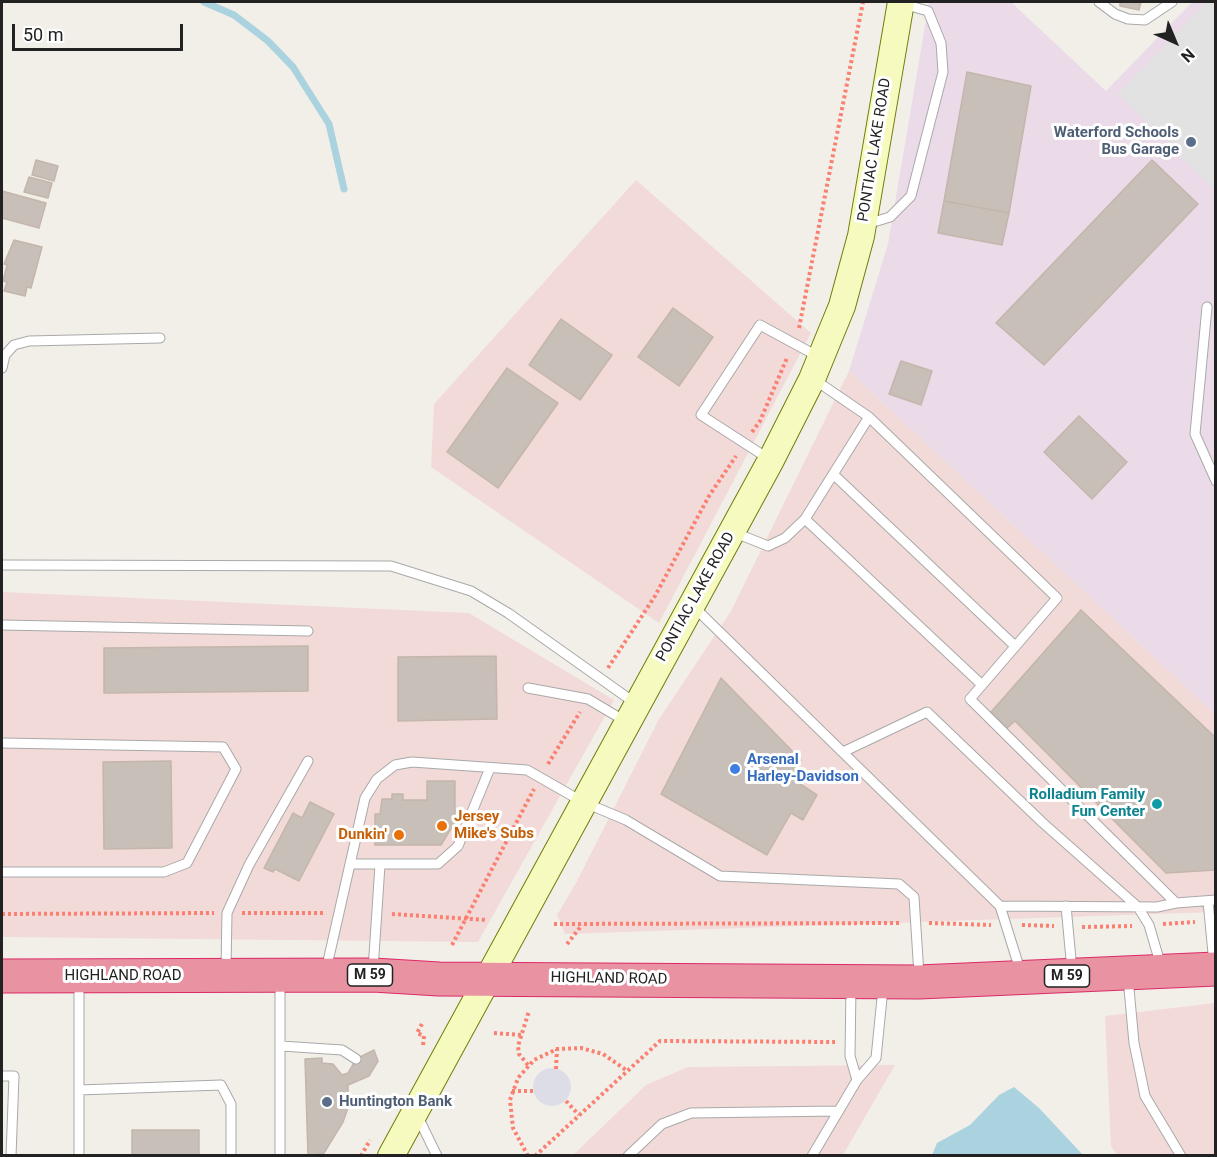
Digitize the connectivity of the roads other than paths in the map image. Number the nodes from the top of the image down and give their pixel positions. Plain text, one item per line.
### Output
1 (901, 2) edge
2 (1099, 2) edge
3 (1172, 2) edge
4 (864, 219) junction
5 (1207, 307) dead end
6 (160, 338) dead end
7 (2, 368) edge
8 (817, 368) junction
9 (869, 417) junction
10 (771, 460) junction
11 (833, 474) junction
12 (1215, 480) edge
13 (805, 519) junction
14 (732, 532) junction
15 (2, 565) edge
16 (692, 604) junction
17 (2, 625) edge
18 (309, 631) dead end
19 (1015, 646) junction
20 (981, 684) junction
21 (528, 688) dead end
22 (632, 713) junction
23 (2, 742) edge
24 (843, 752) junction
25 (308, 761) dead end
26 (490, 768) junction
27 (584, 802) junction
28 (351, 864) junction
29 (380, 865) junction
30 (2, 872) edge
31 (1212, 901) edge
32 (1176, 903) junction
33 (1000, 906) junction
34 (1066, 906) junction
35 (1138, 907) junction
36 (1215, 969) edge
37 (1163, 972) junction
38 (1128, 973) junction
39 (280, 975) junction
40 (373, 975) junction
41 (1073, 975) junction
42 (2, 976) edge
43 (79, 976) junction
44 (226, 976) junction
45 (324, 976) junction
46 (1022, 976) junction
47 (488, 978) junction
48 (851, 981) junction
49 (883, 982) junction
50 (919, 982) junction
51 (281, 1046) junction
52 (356, 1059) dead end
53 (2, 1076) edge
54 (857, 1080) junction
55 (79, 1090) junction
56 (415, 1111) junction
57 (838, 1111) junction
58 (11, 1155) edge
59 (79, 1155) edge
60 (231, 1155) edge
61 (280, 1155) edge
62 (391, 1155) edge
63 (437, 1155) edge
64 (628, 1155) edge
65 (812, 1155) edge
66 (1180, 1155) edge

1 - 4 street, PONTIAC LAKE ROAD
1 - 4 lane
2 - 3 lane
4 - 8 street, PONTIAC LAKE ROAD
5 - 12 lane
6 - 7 lane
8 - 9 lane
8 - 10 street, PONTIAC LAKE ROAD
8 - 10 lane
9 - 11 lane
9 - 19 lane
10 - 14 street, PONTIAC LAKE ROAD
11 - 13 lane
11 - 19 lane
13 - 14 lane
13 - 20 lane
14 - 16 street, PONTIAC LAKE ROAD
15 - 22 lane
16 - 22 street, PONTIAC LAKE ROAD
16 - 24 lane
17 - 18 lane
19 - 20 lane
20 - 32 lane
21 - 22 lane
22 - 27 street, PONTIAC LAKE ROAD
23 - 30 lane
24 - 33 lane
24 - 35 lane
25 - 44 lane
26 - 27 lane
26 - 28 lane
26 - 29 lane
27 - 47 street, PONTIAC LAKE ROAD
27 - 50 lane
28 - 29 lane
28 - 45 lane
29 - 40 lane
31 - 32 lane
31 - 36 lane
32 - 35 lane
33 - 34 lane
33 - 46 lane
34 - 35 lane
34 - 41 lane
35 - 37 lane
36 - 37 highway, HIGHLAND ROAD / M 59
37 - 38 highway, HIGHLAND ROAD / M 59
38 - 41 highway, HIGHLAND ROAD / M 59
38 - 66 lane
39 - 44 highway, HIGHLAND ROAD / M 59
39 - 45 highway, HIGHLAND ROAD / M 59
39 - 51 lane
40 - 45 highway, HIGHLAND ROAD / M 59
40 - 47 highway, HIGHLAND ROAD / M 59
41 - 46 highway, HIGHLAND ROAD / M 59
42 - 43 highway, HIGHLAND ROAD / M 59
43 - 44 highway, HIGHLAND ROAD / M 59
43 - 55 lane
46 - 50 highway, HIGHLAND ROAD / M 59
47 - 48 highway, HIGHLAND ROAD / M 59
47 - 56 street, PONTIAC LAKE ROAD
48 - 49 highway, HIGHLAND ROAD / M 59
48 - 54 lane
49 - 50 highway, HIGHLAND ROAD / M 59
49 - 54 lane
51 - 52 lane
51 - 61 lane
53 - 58 lane
54 - 57 lane
55 - 59 lane
55 - 60 lane
56 - 62 street, PONTIAC LAKE ROAD
56 - 63 lane
57 - 64 lane
57 - 65 lane

